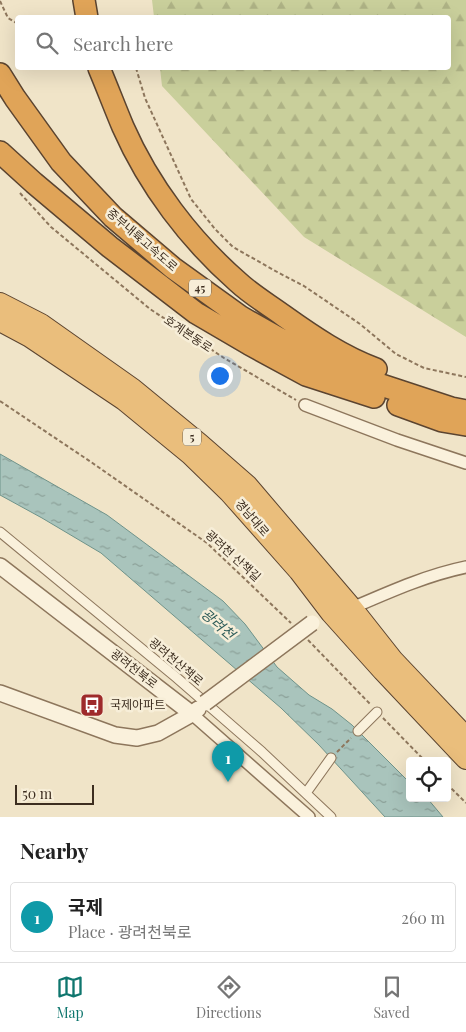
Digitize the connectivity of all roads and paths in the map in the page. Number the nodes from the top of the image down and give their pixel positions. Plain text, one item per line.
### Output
1 (84, 0) edge
2 (0, 1) edge
3 (86, 15) edge
4 (15, 22) edge
5 (100, 70) edge
6 (137, 70) edge
7 (0, 74) edge
8 (0, 96) edge
9 (0, 152) edge
10 (18, 191) dead end
11 (0, 296) edge
12 (0, 303) edge
13 (0, 322) edge
14 (36, 330) junction
15 (466, 377) edge
16 (382, 399) junction
17 (466, 399) edge
18 (0, 401) edge
19 (305, 406) joint
20 (466, 411) edge
21 (466, 425) edge
22 (466, 463) edge
23 (0, 532) edge
24 (0, 566) edge
25 (466, 566) edge
26 (352, 608) junction
27 (331, 613) junction
28 (297, 628) dead end
29 (308, 629) junction
30 (0, 693) edge
31 (205, 703) junction
32 (377, 712) junction
33 (192, 714) junction
34 (358, 731) joint
35 (466, 737) edge
36 (421, 757) edge
37 (331, 758) joint
38 (466, 759) edge
39 (451, 788) edge
40 (306, 793) junction
41 (466, 803) edge
42 (309, 817) edge
43 (331, 817) edge

1 - 3 highway
2 - 4 path
5 - 17 highway
6 - 15 path
7 - 20 highway, 중부내륙고속도로 / 45
8 - 16 highway, 중부내륙고속도로 / 45
9 - 16 highway
10 - 19 path, 호계본동로
11 - 14 street
12 - 14 highway, 경남대로 / 5
13 - 14 highway, 경남대로 / 5
14 - 26 highway, 경남대로 / 5
14 - 27 highway, 경남대로 / 5
16 - 21 highway, 중부내륙고속도로 / 45
18 - 28 path, 광려천 산책길
19 - 22 street
23 - 31 street, 광려천산책로
24 - 33 street, 광려천북로
25 - 26 street
26 - 27 street
26 - 35 highway, 경남대로 / 5
27 - 29 street
27 - 38 highway, 경남대로 / 5
29 - 31 street, bridge
29 - 32 path
30 - 33 street
31 - 33 street
31 - 40 street, 광려천산책로
32 - 34 street
32 - 36 path
33 - 42 street, 광려천북로
34 - 37 path
37 - 40 street
39 - 41 path
40 - 43 street, 광려천산책로

